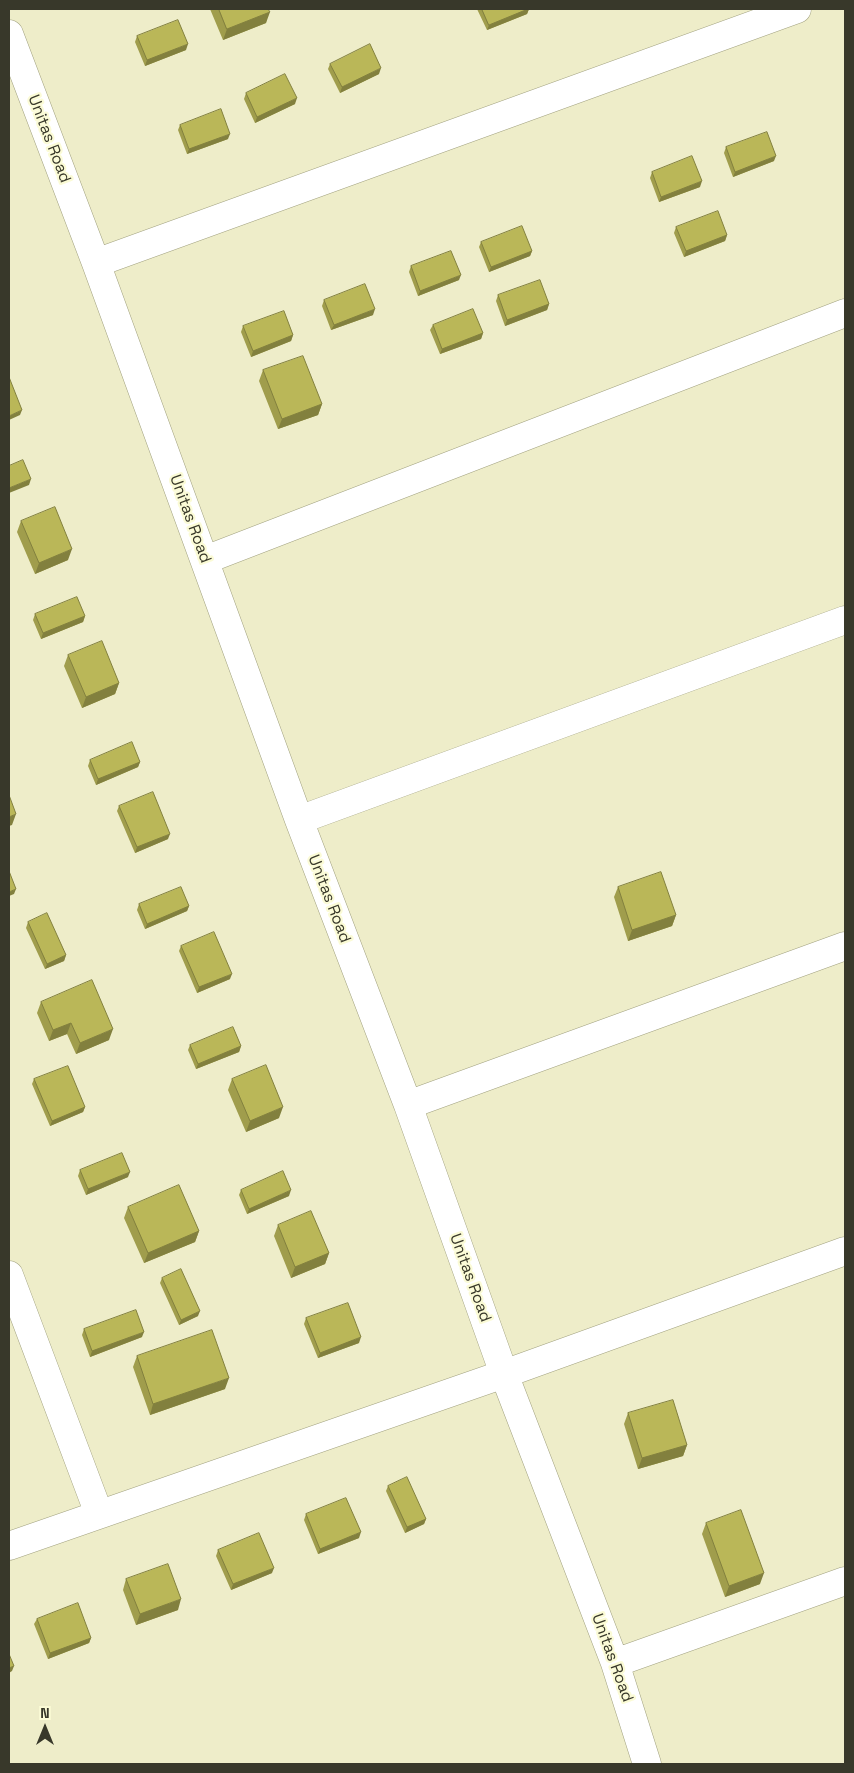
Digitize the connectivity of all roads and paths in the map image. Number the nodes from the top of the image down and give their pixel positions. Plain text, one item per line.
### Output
1 (797, 9) edge
2 (9, 34) edge
3 (96, 263) junction
4 (845, 313) edge
5 (205, 560) junction
6 (845, 620) edge
7 (299, 820) junction
8 (845, 946) edge
9 (408, 1105) junction
10 (845, 1251) edge
11 (9, 1275) edge
12 (504, 1374) junction
13 (99, 1514) junction
14 (9, 1546) edge
15 (845, 1581) edge
16 (615, 1663) junction
17 (647, 1764) edge

1 - 3 street
2 - 3 street, Unitas Road
3 - 5 street, Unitas Road
4 - 5 street
5 - 7 street, Unitas Road
6 - 7 street
7 - 9 street, Unitas Road
8 - 9 street
9 - 12 street, Unitas Road
10 - 12 street
11 - 13 street
12 - 13 street
12 - 16 street, Unitas Road
13 - 14 street
15 - 16 street
16 - 17 street, Unitas Road

